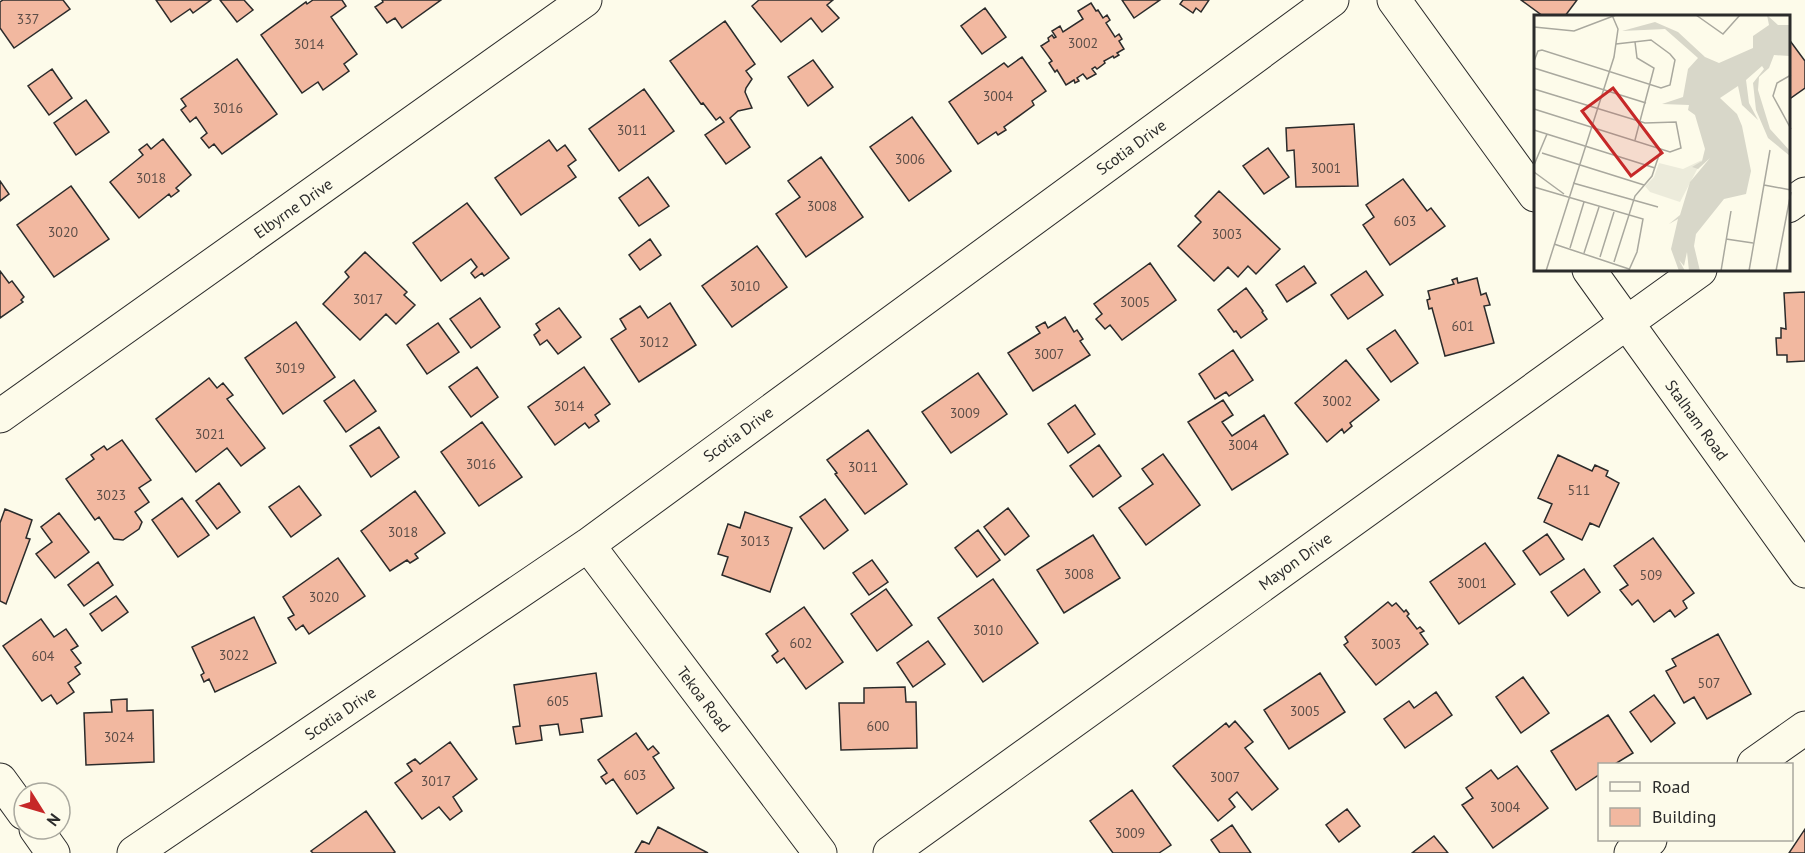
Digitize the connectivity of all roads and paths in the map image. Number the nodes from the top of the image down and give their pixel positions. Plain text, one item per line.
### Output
1 (585, 0) edge
2 (1332, 0) edge
3 (1394, 0) edge
4 (1534, 194) edge
5 (1805, 194) edge
6 (1790, 205) edge
7 (1590, 272) edge
8 (1697, 272) edge
9 (1627, 322) junction
10 (0, 416) edge
11 (588, 545) junction
12 (1805, 571) edge
13 (1805, 728) edge
14 (1757, 763) edge
15 (0, 780) edge
16 (12, 796) edge
17 (1649, 841) edge
18 (134, 853) edge
19 (820, 853) edge
20 (890, 853) edge
21 (1632, 853) edge

1 - 10 street, Elbyrne Drive
2 - 11 street, Scotia Drive
3 - 4 street
5 - 6 street
7 - 9 street, Stalham Road
8 - 9 street, Mayon Drive
9 - 12 street, Stalham Road
9 - 20 street, Mayon Drive
11 - 18 street, Scotia Drive
11 - 19 street, Tekoa Road
13 - 14 street
15 - 16 street
17 - 21 street

